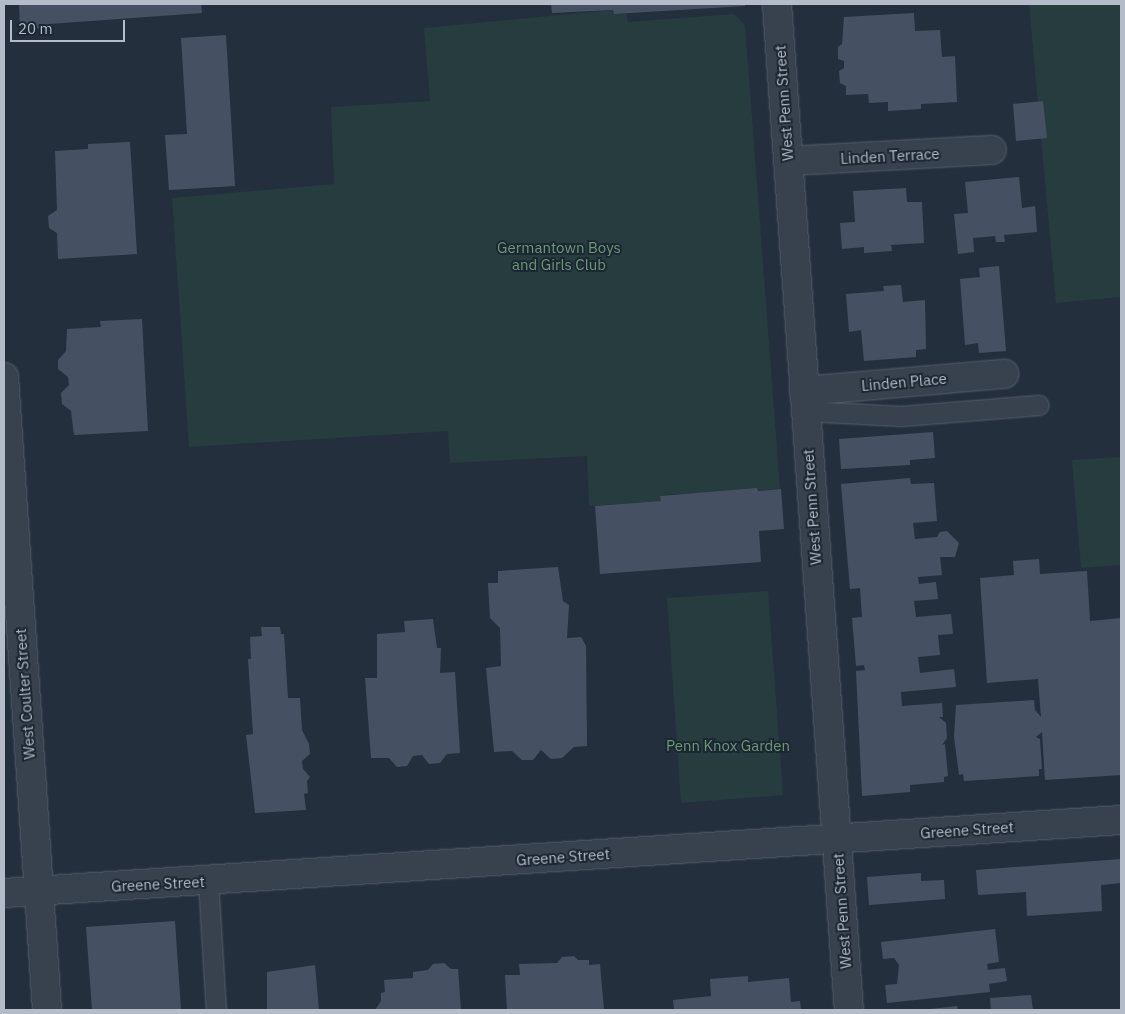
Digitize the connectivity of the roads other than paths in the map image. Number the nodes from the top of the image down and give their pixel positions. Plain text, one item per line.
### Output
1 (777, 4) edge
2 (992, 150) dead end
3 (788, 161) junction
4 (1004, 374) dead end
5 (4, 377) edge
6 (805, 401) junction
7 (1040, 405) dead end
8 (6, 445) edge
9 (1121, 820) edge
10 (837, 838) junction
11 (208, 881) junction
12 (39, 890) junction
13 (4, 893) edge
14 (47, 1010) edge
15 (216, 1010) edge
16 (849, 1010) edge

1 - 3 street, West Penn Street
2 - 3 street, Linden Terrace
3 - 6 street, West Penn Street
4 - 6 street, Linden Place
5 - 8 street, West Coulter Street
6 - 7 lane
6 - 10 street, West Penn Street
8 - 12 street, West Coulter Street
9 - 10 street, Greene Street
10 - 11 street, Greene Street
10 - 16 street, West Penn Street
11 - 12 street, Greene Street
11 - 15 lane
12 - 13 street, Greene Street
12 - 14 street, West Coulter Street

